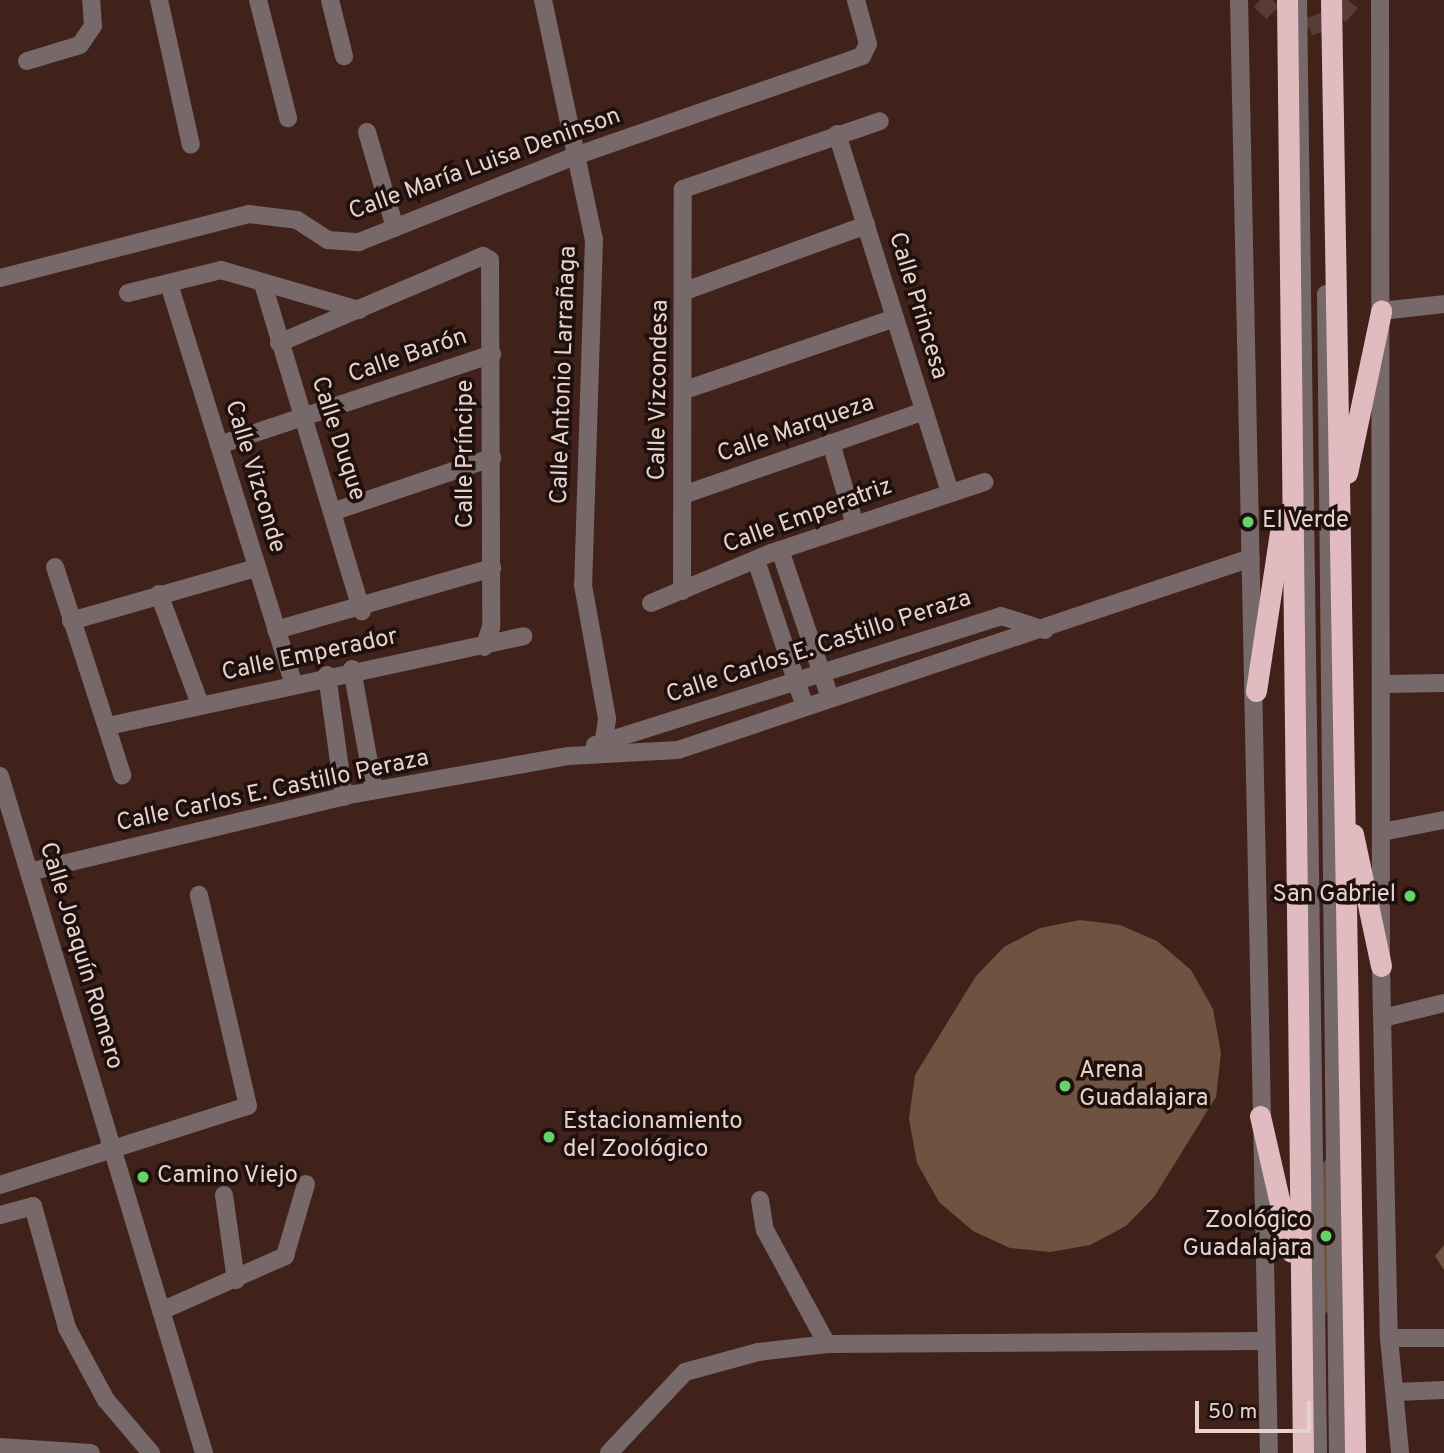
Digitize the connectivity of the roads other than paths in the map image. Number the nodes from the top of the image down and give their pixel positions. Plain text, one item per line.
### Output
1 (91, 0) edge
2 (159, 0) edge
3 (258, 0) edge
4 (330, 0) edge
5 (543, 0) edge
6 (856, 0) edge
7 (1239, 0) edge
8 (1287, 0) edge
9 (1298, 0) edge
10 (1324, 0) edge
11 (1331, 0) edge
12 (1380, 0) edge
13 (344, 56) dead end
14 (27, 61) dead end
15 (288, 118) dead end
16 (880, 121) dead end
17 (367, 132) dead end
18 (837, 134) junction
19 (191, 145) dead end
20 (578, 155) junction
21 (866, 225) junction
22 (395, 228) junction
23 (0, 278) edge
24 (169, 284) junction
25 (263, 284) junction
26 (685, 291) junction
27 (128, 293) dead end
28 (1444, 304) edge
29 (359, 310) junction
30 (1381, 311) junction
31 (895, 318) junction
32 (279, 342) junction
33 (492, 354) junction
34 (685, 390) junction
35 (924, 411) junction
36 (306, 418) junction
37 (831, 443) junction
38 (219, 445) junction
39 (492, 458) junction
40 (1289, 472) junction
41 (984, 482) dead end
42 (950, 493) junction
43 (683, 495) junction
44 (335, 511) junction
45 (1338, 516) junction
46 (855, 524) junction
47 (780, 550) junction
48 (1251, 558) junction
49 (756, 559) junction
50 (54, 568) dead end
51 (256, 568) junction
52 (492, 568) junction
53 (682, 591) junction
54 (159, 594) junction
55 (651, 603) dead end
56 (803, 607) junction
57 (362, 611) junction
58 (779, 616) junction
59 (71, 621) junction
60 (276, 630) junction
61 (1045, 630) junction
62 (523, 636) dead end
63 (484, 647) junction
64 (822, 668) junction
65 (352, 669) junction
66 (327, 675) junction
67 (797, 677) junction
68 (293, 683) junction
69 (1444, 683) edge
70 (1384, 684) junction
71 (1256, 691) junction
72 (830, 698) junction
73 (200, 704) junction
74 (805, 708) junction
75 (108, 726) junction
76 (367, 747) junction
77 (603, 748) junction
78 (338, 752) junction
79 (122, 775) dead end
80 (0, 776) edge
81 (374, 790) junction
82 (1345, 795) junction
83 (344, 797) junction
84 (1444, 820) edge
85 (1382, 832) junction
86 (29, 872) junction
87 (199, 895) dead end
88 (1381, 966) junction
89 (1444, 1003) edge
90 (1383, 1018) junction
91 (1259, 1116) junction
92 (114, 1151) junction
93 (306, 1184) dead end
94 (0, 1185) edge
95 (224, 1195) dead end
96 (760, 1200) dead end
97 (0, 1215) edge
98 (236, 1280) junction
99 (1300, 1288) junction
100 (161, 1311) junction
101 (1389, 1338) junction
102 (1444, 1338) edge
103 (1264, 1341) junction
104 (827, 1344) junction
105 (1444, 1390) edge
106 (1396, 1392) junction
107 (0, 1447) edge
108 (91, 1453) edge
109 (151, 1453) edge
110 (204, 1453) edge
111 (609, 1453) edge
112 (1269, 1453) edge
113 (1304, 1453) edge
114 (1318, 1453) edge
115 (1338, 1453) edge
116 (1355, 1453) edge
117 (1400, 1453) edge

1 - 14 street
2 - 19 street
3 - 15 street
4 - 13 street
5 - 20 street, Calle Antonio Larrañaga
6 - 20 street, Calle María Luisa Deninson
7 - 48 street
8 - 40 highway
9 - 114 street
10 - 115 street
11 - 45 highway
12 - 30 street
16 - 18 street
17 - 22 street
18 - 21 street, Calle Princesa
18 - 26 street, Calle Vizcondesa
20 - 22 street, Calle María Luisa Deninson
20 - 77 street, Calle Antonio Larrañaga
21 - 26 street
21 - 31 street, Calle Princesa
22 - 23 street, Calle María Luisa Deninson
24 - 25 street
24 - 27 street
24 - 38 street, Calle Vizconde
25 - 29 street
25 - 32 street, Calle Duque
26 - 34 street, Calle Vizcondesa
28 - 30 street
29 - 32 street
29 - 33 street, Calle Príncipe
30 - 45 highway
30 - 70 street
31 - 34 street
31 - 35 street, Calle Princesa
32 - 36 street, Calle Duque
33 - 36 street, Calle Barón
33 - 39 street, Calle Príncipe
34 - 43 street, Calle Vizcondesa
35 - 37 street, Calle Marqueza
35 - 42 street, Calle Princesa
36 - 38 street, Calle Barón
36 - 44 street, Calle Duque
37 - 43 street, Calle Marqueza
37 - 46 street
38 - 51 street, Calle Vizconde
39 - 44 street
39 - 52 street, Calle Príncipe
40 - 71 highway
40 - 99 highway
41 - 42 street, Calle Emperatriz
42 - 46 street, Calle Emperatriz
43 - 53 street, Calle Vizcondesa
44 - 57 street, Calle Duque
45 - 82 highway
46 - 47 street, Calle Emperatriz
47 - 49 street, Calle Emperatriz
47 - 56 street
48 - 61 street, Calle Carlos E. Castillo Peraza
48 - 71 street
49 - 53 street, Calle Emperatriz
49 - 58 street
50 - 59 street
51 - 54 street
51 - 60 street, Calle Vizconde
52 - 57 street
52 - 63 street, Calle Príncipe
53 - 55 street, Calle Emperatriz
54 - 59 street
54 - 73 street
56 - 58 street
56 - 64 street
57 - 60 street
58 - 67 street
59 - 75 street
60 - 68 street, Calle Vizconde
61 - 64 street, Calle Carlos E. Castillo Peraza
61 - 72 street, Calle Carlos E. Castillo Peraza
62 - 63 street, Calle Emperador
63 - 65 street, Calle Emperador
64 - 67 street, Calle Carlos E. Castillo Peraza
64 - 72 street
65 - 66 street, Calle Emperador
65 - 76 street
66 - 68 street, Calle Emperador
66 - 78 street
67 - 74 street
67 - 77 street, Calle Carlos E. Castillo Peraza
68 - 73 street, Calle Emperador
69 - 70 street
70 - 85 street
71 - 91 street
72 - 74 street, Calle Carlos E. Castillo Peraza
73 - 75 street, Calle Emperador
74 - 77 street, Calle Carlos E. Castillo Peraza
75 - 79 street
76 - 78 street
76 - 81 street
77 - 81 street, Calle Carlos E. Castillo Peraza
78 - 83 street
80 - 86 street, Calle Joaquín Romero
81 - 83 street, Calle Carlos E. Castillo Peraza
82 - 88 highway
82 - 116 highway
83 - 86 street, Calle Carlos E. Castillo Peraza
84 - 85 street
85 - 88 street
86 - 92 street, Calle Joaquín Romero
87 - 92 street
88 - 90 street
89 - 90 street
90 - 101 street
91 - 99 highway
91 - 103 street
92 - 94 street
92 - 100 street, Calle Joaquín Romero
93 - 98 street
95 - 98 street
96 - 104 street
97 - 109 street
98 - 100 street
99 - 113 highway
100 - 110 street, Calle Joaquín Romero
101 - 102 street
101 - 106 street
103 - 104 street
103 - 112 street
104 - 111 street
105 - 106 street
106 - 117 street
107 - 108 street

